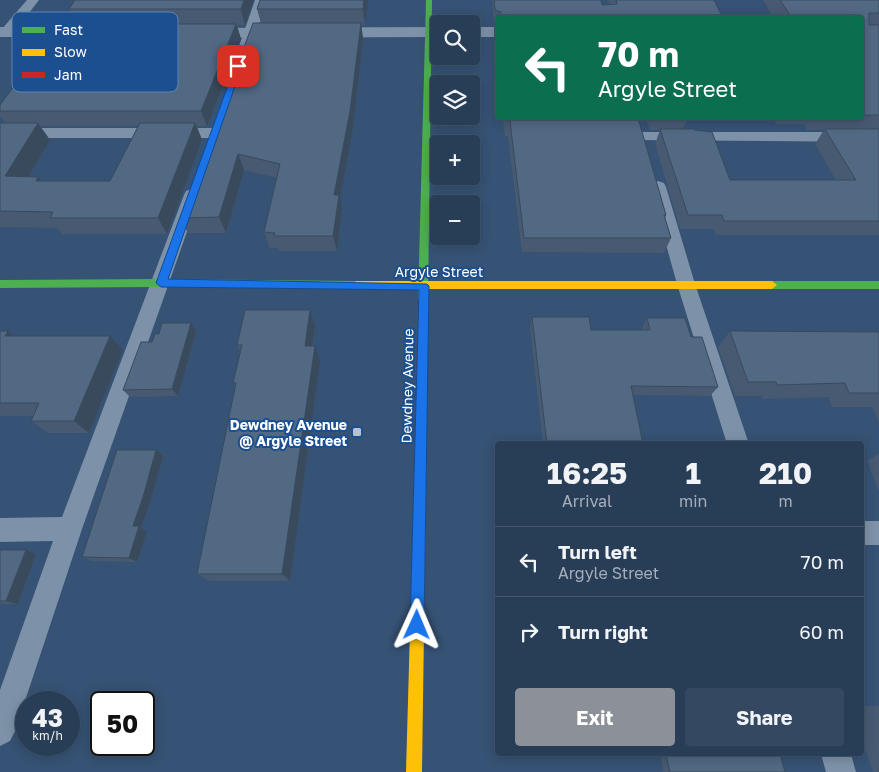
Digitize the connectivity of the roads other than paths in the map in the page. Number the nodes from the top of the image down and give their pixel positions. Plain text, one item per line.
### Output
1 (33, 0) edge
2 (261, 0) edge
3 (429, 0) edge
4 (22, 12) edge
5 (431, 15) edge
6 (430, 32) edge
7 (480, 32) edge
8 (495, 32) edge
9 (183, 33) edge
10 (251, 33) junction
11 (433, 65) edge
12 (237, 69) edge
13 (638, 120) edge
14 (0, 133) edge
15 (214, 133) edge
16 (643, 136) junction
17 (879, 137) edge
18 (648, 155) edge
19 (654, 174) edge
20 (197, 180) edge
21 (161, 283) junction
22 (0, 284) edge
23 (686, 284) junction
24 (879, 285) edge
25 (424, 286) junction
26 (737, 441) edge
27 (70, 529) junction
28 (0, 530) edge
29 (864, 533) edge
30 (879, 534) edge
31 (0, 732) edge
32 (837, 756) edge
33 (414, 772) edge
34 (841, 772) edge

1 - 4 lane
2 - 10 lane
3 - 5 main road, Dewdney Avenue
6 - 10 street
7 - 8 street
9 - 10 street
10 - 12 lane
11 - 25 main road, Dewdney Avenue
13 - 16 lane
14 - 15 lane
16 - 17 lane
16 - 18 lane
19 - 23 lane
20 - 21 lane
21 - 22 main road, Argyle Street
21 - 25 main road, Argyle Street
21 - 27 lane
23 - 24 main road, Argyle Street
23 - 25 main road, Argyle Street
23 - 26 lane
25 - 33 main road, Dewdney Avenue
27 - 28 lane
27 - 31 lane
29 - 30 lane
32 - 34 lane

